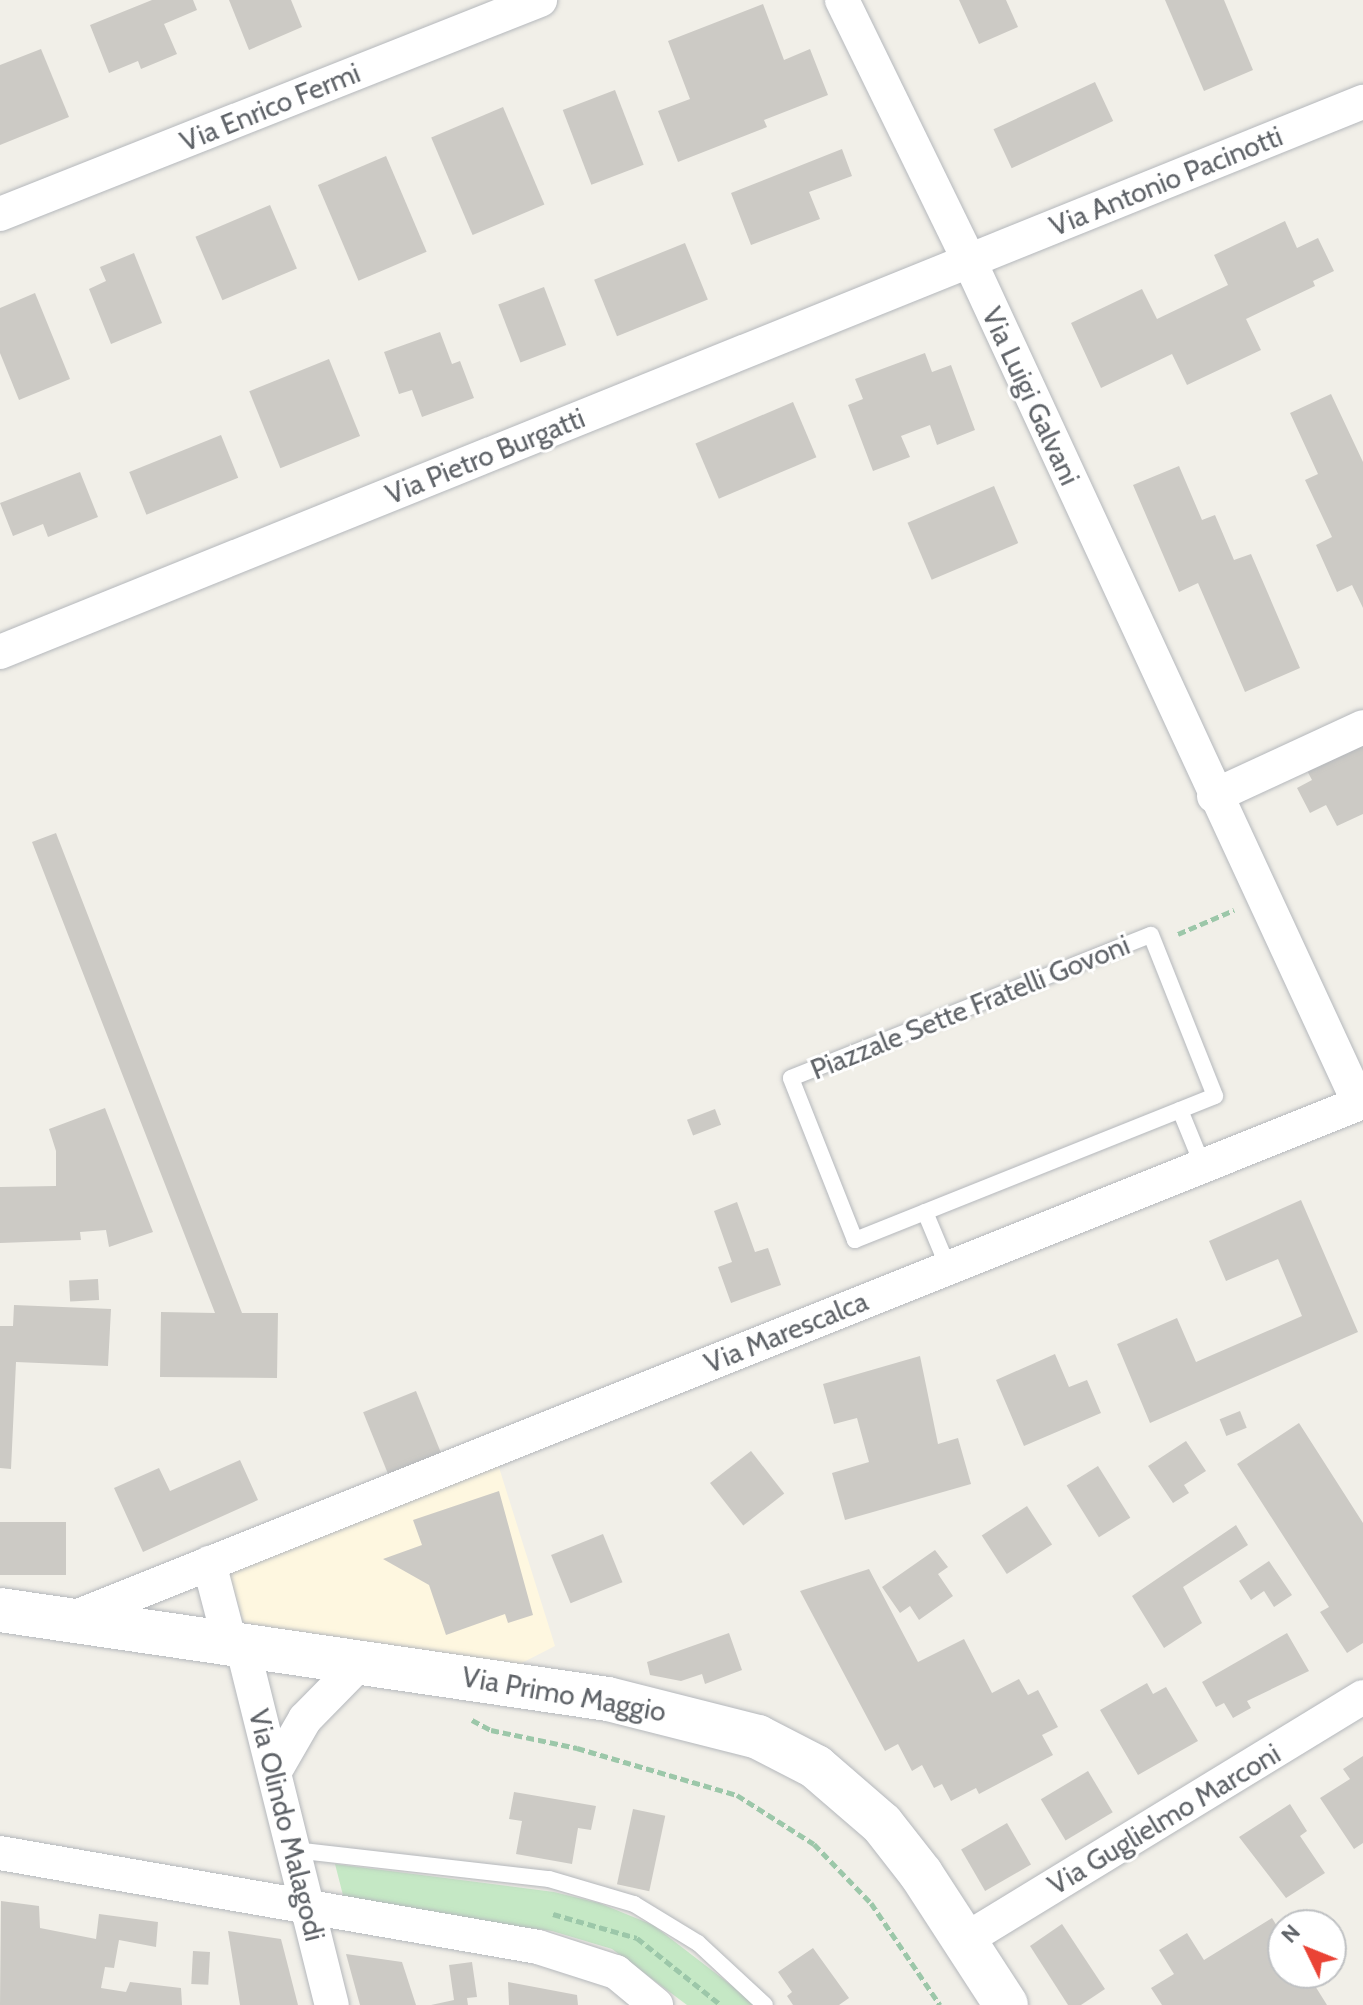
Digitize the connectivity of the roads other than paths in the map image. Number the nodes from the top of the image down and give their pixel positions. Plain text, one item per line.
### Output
1 (540, 0) edge
2 (842, 0) edge
3 (1363, 102) edge
4 (0, 214) edge
5 (969, 260) junction
6 (0, 652) edge
7 (1363, 727) edge
8 (1214, 796) junction
9 (1361, 1102) edge
10 (1180, 1110) junction
11 (1203, 1166) junction
12 (925, 1212) junction
13 (948, 1267) junction
14 (209, 1563) junction
15 (0, 1610) edge
16 (71, 1619) junction
17 (236, 1644) junction
18 (361, 1662) junction
19 (1363, 1697) edge
20 (275, 1771) junction
21 (294, 1850) junction
22 (0, 1853) edge
23 (308, 1907) junction
24 (965, 1940) junction
25 (332, 2005) edge
26 (656, 2005) edge
27 (765, 2005) edge
28 (1006, 2005) edge

1 - 4 street, Via Enrico Fermi
2 - 5 street, Via Luigi Galvani
3 - 5 street, Via Antonio Pacinotti
5 - 6 street, Via Pietro Burgatti
5 - 8 street, Via Luigi Galvani
7 - 8 street
8 - 9 street, Via Luigi Galvani
9 - 11 street, Via Marescalca
10 - 11 lane
10 - 12 lane, Piazzale Sette Fratelli Govoni
10 - 12 lane, Piazzale Sette Fratelli Govoni
11 - 13 street, Via Marescalca
12 - 13 lane
13 - 14 street, Via Marescalca
14 - 16 street, Via Marescalca
14 - 17 street
15 - 16 main road, Via Primo Maggio
16 - 17 main road, Via Primo Maggio
17 - 18 main road, Via Primo Maggio
17 - 20 street, Via Olindo Malagodi
18 - 20 street
18 - 24 main road, Via Primo Maggio
19 - 24 street, Via Guglielmo Marconi
20 - 21 street, Via Olindo Malagodi
21 - 23 street, Via Olindo Malagodi
21 - 27 lane
22 - 23 street
23 - 25 street, Via Olindo Malagodi
23 - 26 street
24 - 28 main road, Via Primo Maggio

